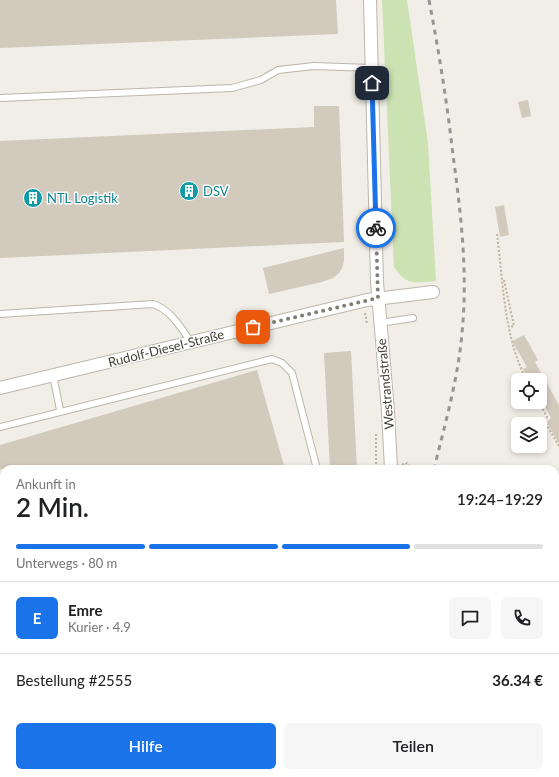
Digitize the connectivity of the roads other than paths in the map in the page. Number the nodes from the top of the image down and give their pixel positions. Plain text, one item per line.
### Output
1 (370, 0) edge
2 (371, 68) junction
3 (0, 98) edge
4 (432, 292) dead end
5 (378, 298) junction
6 (0, 314) edge
7 (413, 318) dead end
8 (380, 323) junction
9 (191, 342) junction
10 (53, 375) junction
11 (0, 388) edge
12 (60, 410) junction
13 (0, 427) edge
14 (316, 465) edge
15 (391, 465) edge

1 - 2 street, Westrandstraße
2 - 3 lane
2 - 5 street, Westrandstraße
4 - 5 street, Rudolf-Diesel-Straße
5 - 8 street, Westrandstraße
5 - 9 street, Rudolf-Diesel-Straße
6 - 9 lane
7 - 8 lane
8 - 15 street, Westrandstraße
9 - 10 street, Rudolf-Diesel-Straße
10 - 11 street, Rudolf-Diesel-Straße
10 - 12 lane
12 - 13 lane
12 - 14 lane

